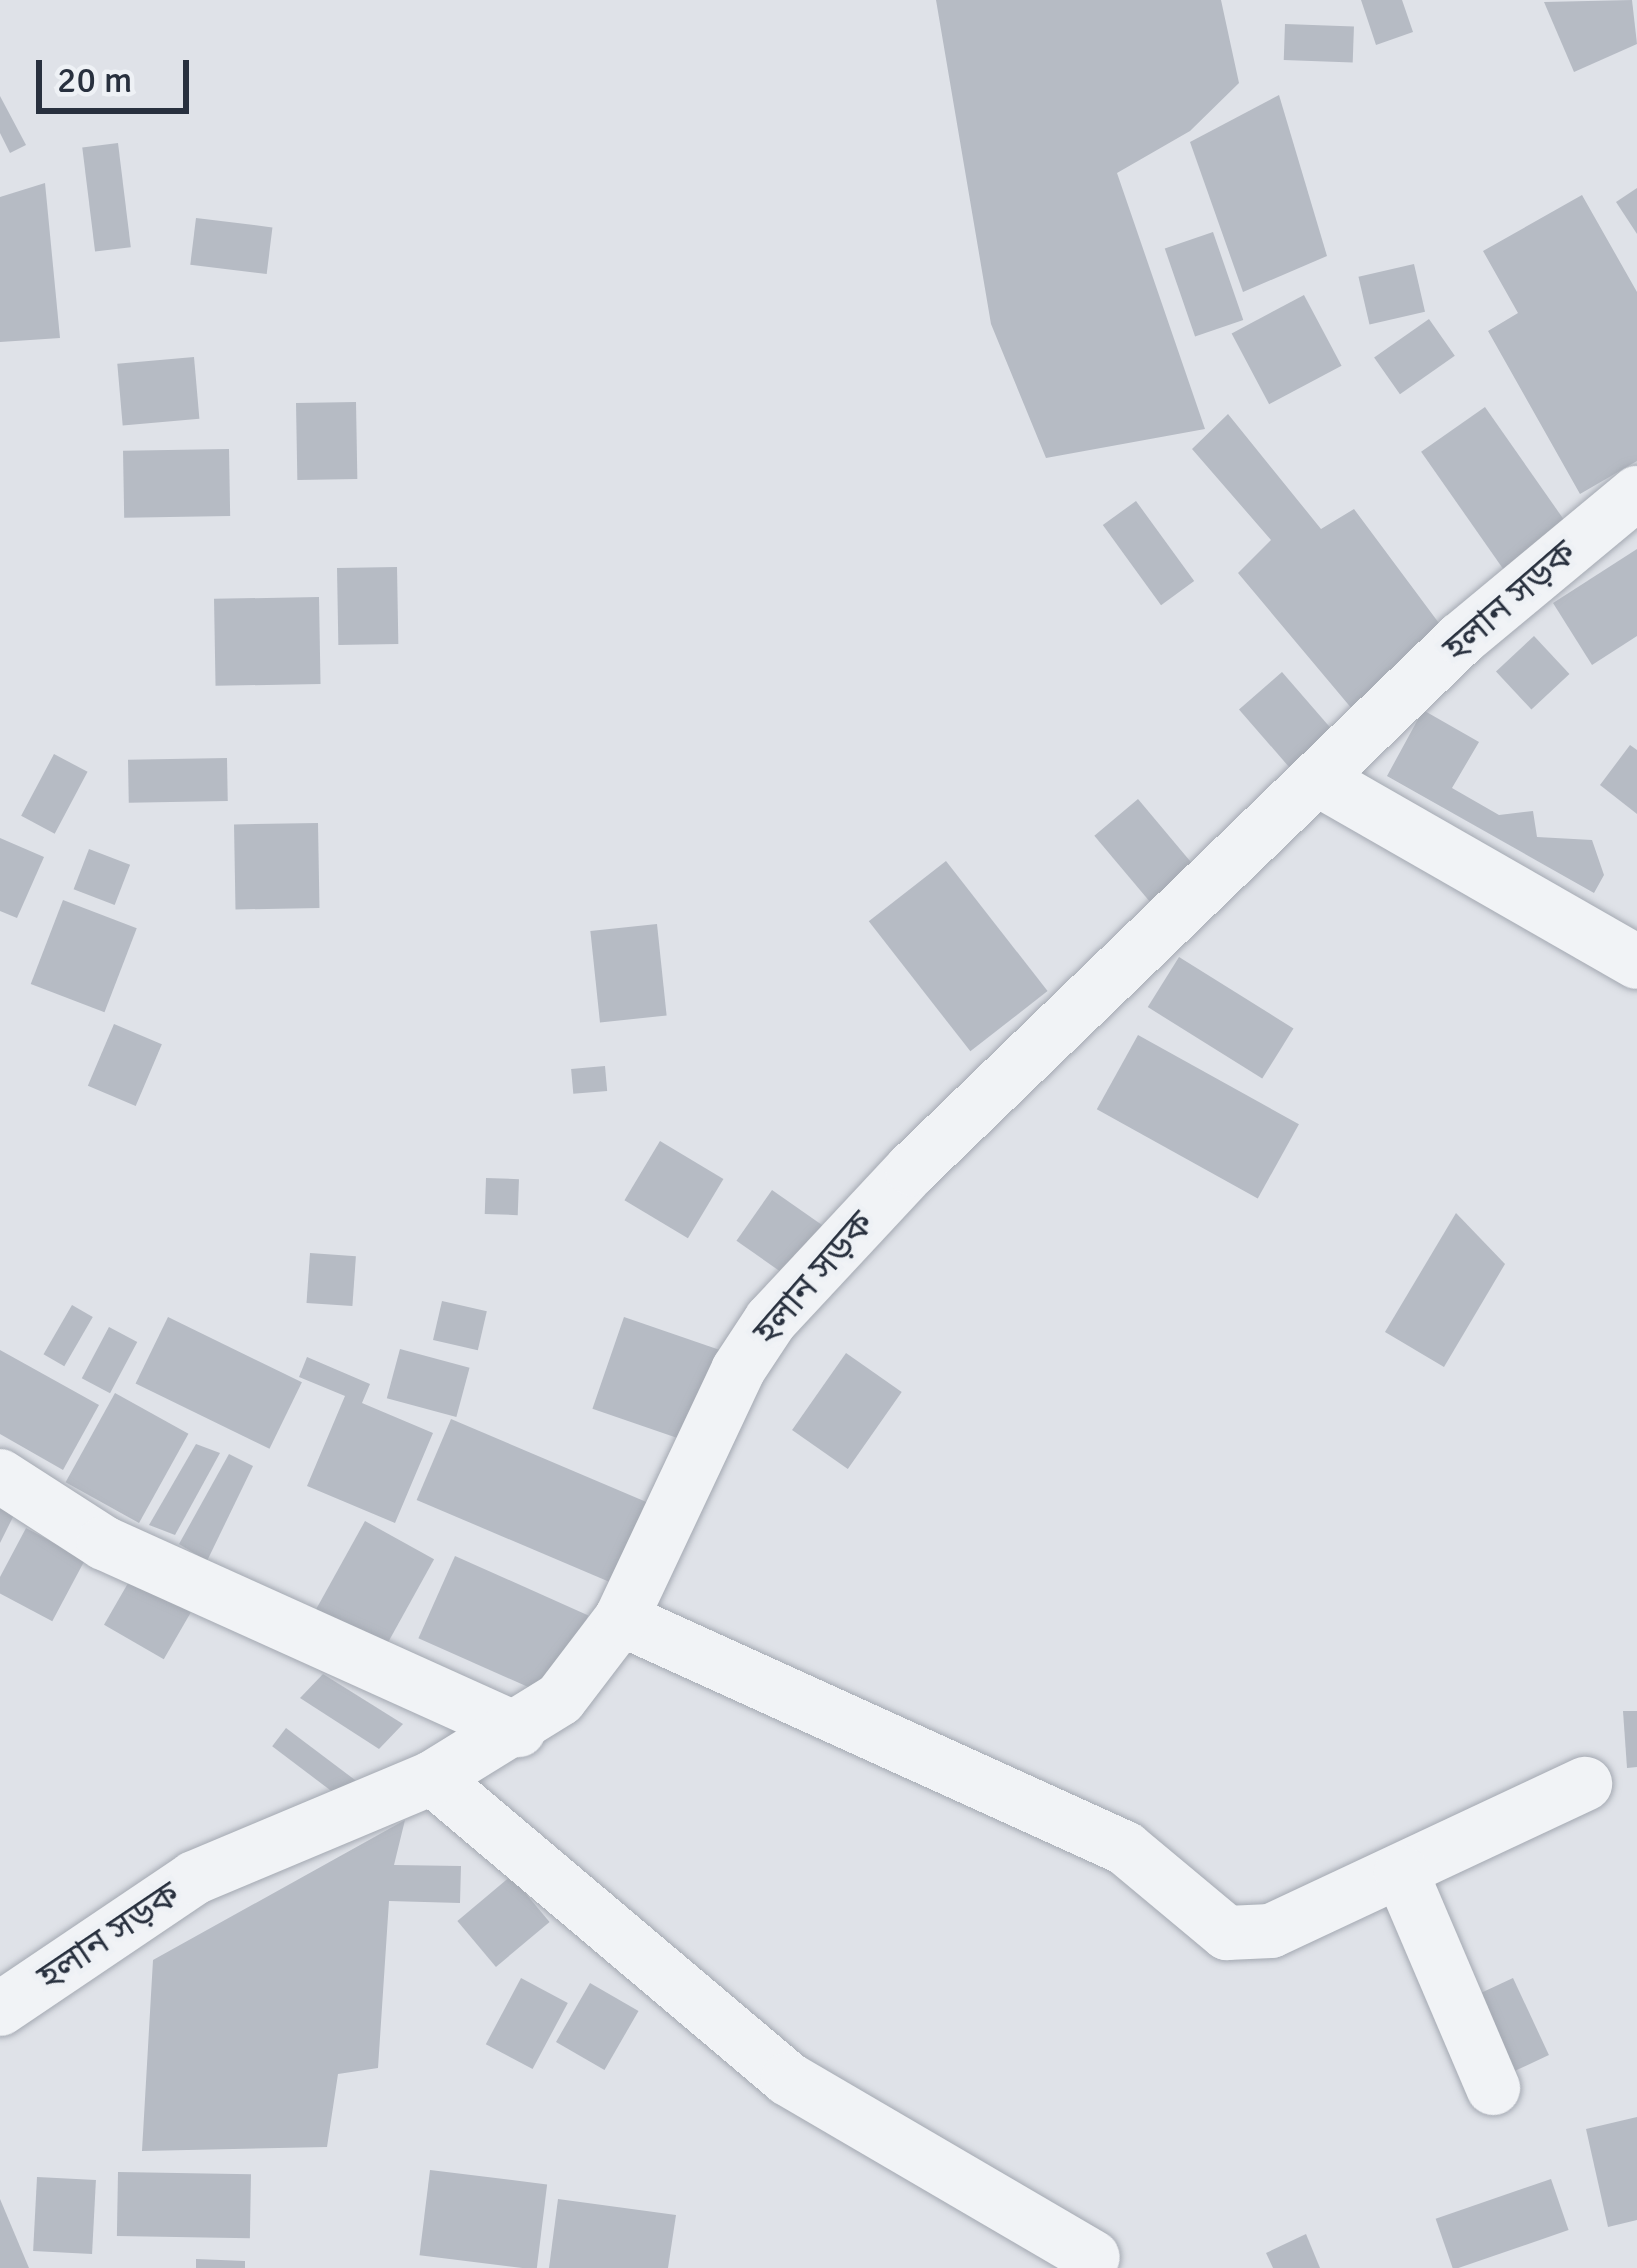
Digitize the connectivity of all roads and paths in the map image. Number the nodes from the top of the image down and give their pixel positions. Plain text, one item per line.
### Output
1 (1637, 493) edge
2 (1321, 782) junction
3 (1637, 962) edge
4 (0, 1477) edge
5 (622, 1619) junction
6 (519, 1730) junction
7 (433, 1778) junction
8 (1585, 1784) dead end
9 (1401, 1872) junction
10 (0, 2009) edge
11 (1493, 2088) dead end
12 (1093, 2257) dead end

1 - 2 street, হলান সড়ক
2 - 3 street
2 - 5 street, হলান সড়ক
4 - 6 street
5 - 6 street, হলান সড়ক
5 - 9 street
6 - 7 street, হলান সড়ক
7 - 10 street, হলান সড়ক
7 - 12 street
8 - 9 street
9 - 11 street

